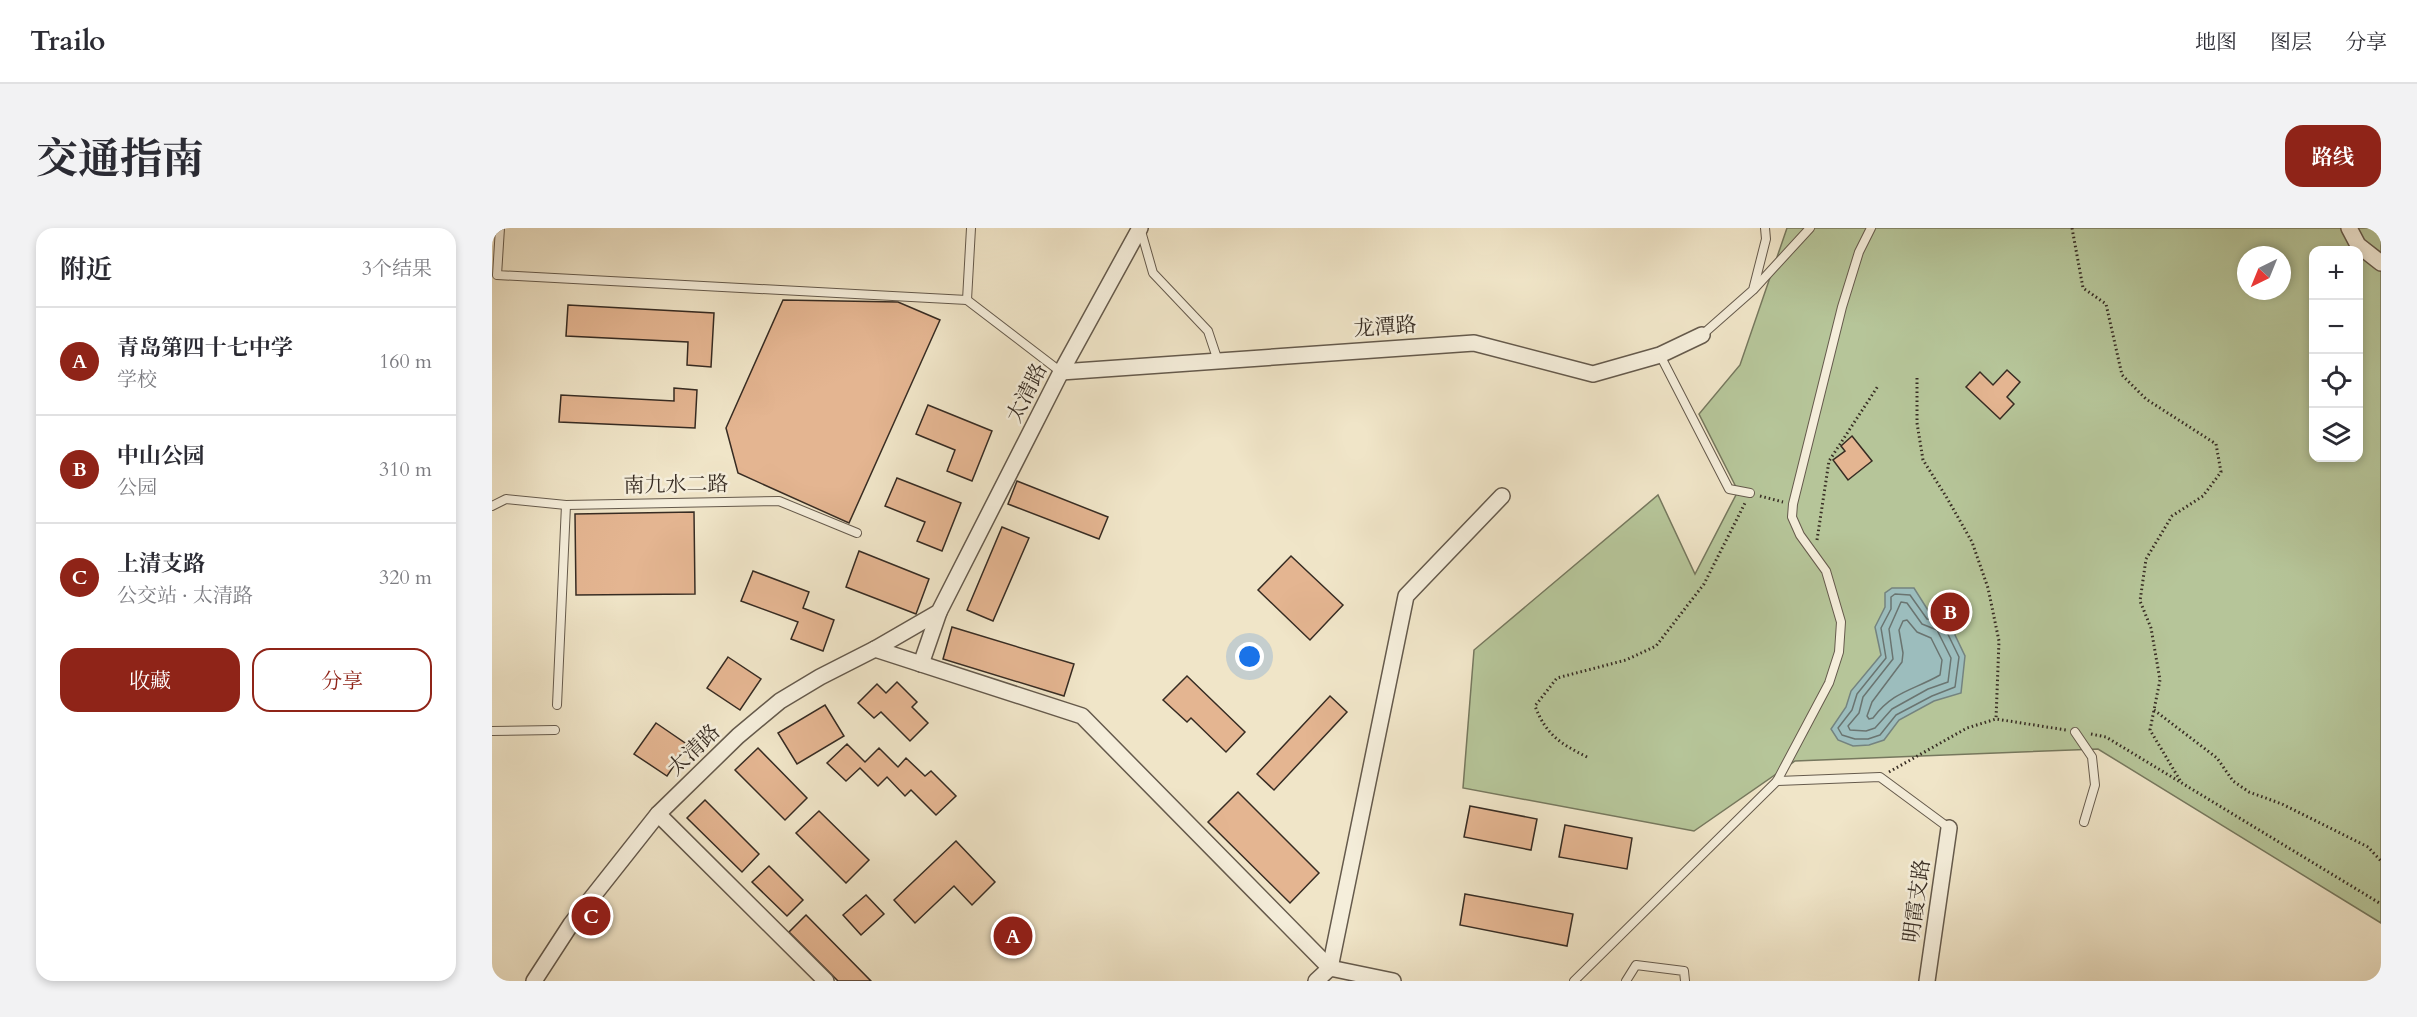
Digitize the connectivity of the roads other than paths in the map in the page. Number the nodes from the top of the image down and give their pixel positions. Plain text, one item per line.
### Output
1 (500, 228) edge
2 (971, 228) edge
3 (1765, 228) edge
4 (1810, 228) edge
5 (1871, 228) edge
6 (2349, 228) edge
7 (1140, 229) edge
8 (2381, 263) edge
9 (1753, 290) junction
10 (967, 300) junction
11 (1702, 335) joint
12 (1660, 355) junction
13 (1218, 361) junction
14 (1061, 372) junction
15 (1750, 494) road end
16 (1502, 496) dead end
17 (566, 505) junction
18 (492, 506) edge
19 (857, 533) dead end
20 (939, 612) junction
21 (875, 650) junction
22 (921, 664) junction
23 (557, 705) dead end
24 (555, 730) dead end
25 (492, 731) edge
26 (2075, 732) road end
27 (1777, 782) junction
28 (658, 814) junction
29 (2084, 822) dead end
30 (1949, 828) joint
31 (1330, 968) junction
32 (534, 981) edge
33 (826, 981) edge
34 (1316, 981) edge
35 (1393, 981) edge
36 (1574, 981) edge
37 (1626, 981) edge
38 (1685, 981) edge
39 (1927, 981) edge

1 - 10 lane
2 - 10 lane
3 - 9 lane
4 - 9 lane
5 - 27 lane
6 - 8 street
7 - 13 lane
7 - 14 street, 太清路
9 - 11 lane
10 - 14 lane
11 - 12 street, 龙潭路
12 - 13 street, 龙潭路
12 - 15 lane
13 - 14 street, 龙潭路
14 - 20 street, 太清路
16 - 31 street
17 - 18 lane, 南九水二路
17 - 19 lane, 南九水二路
17 - 23 lane
20 - 21 street, 太清路
20 - 22 street, 太清路
21 - 22 street
21 - 28 street, 太清路
22 - 31 street
24 - 25 lane
26 - 29 lane
27 - 30 lane
27 - 36 lane
28 - 32 street, 太清路
28 - 33 street
30 - 39 street, 明霞支路
31 - 34 street
31 - 35 street
37 - 38 lane

